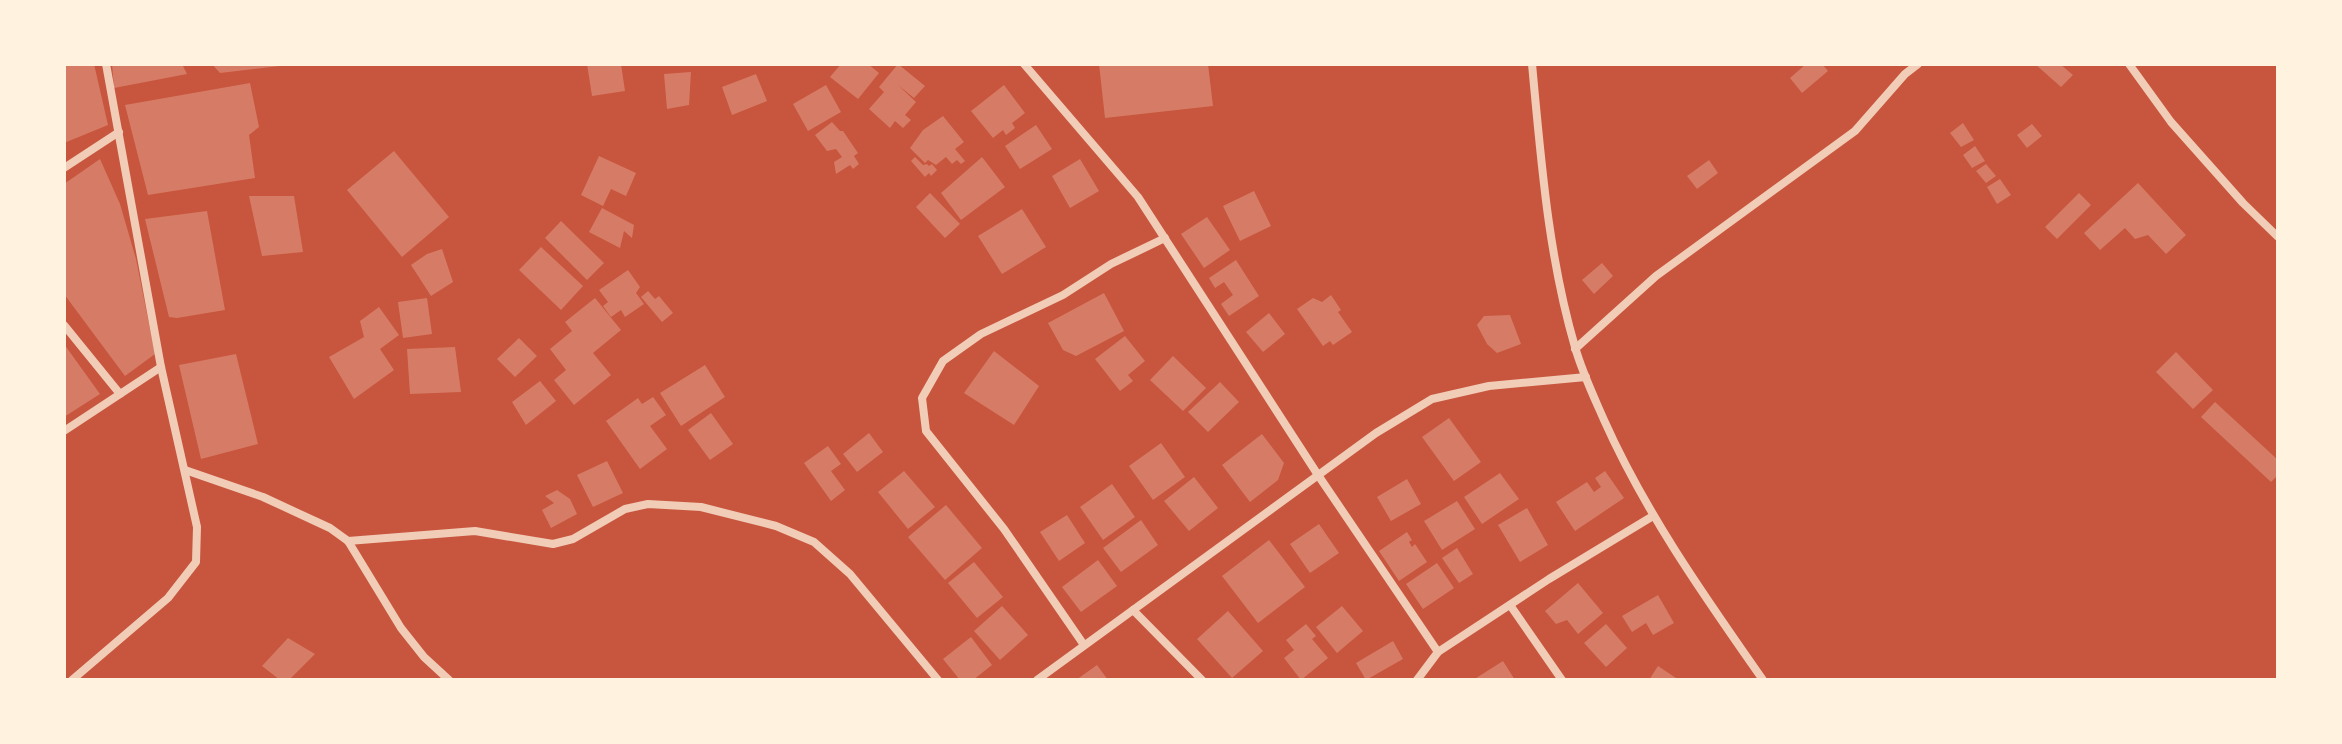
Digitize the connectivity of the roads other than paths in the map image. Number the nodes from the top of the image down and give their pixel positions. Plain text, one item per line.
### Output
1 (106, 64) edge
2 (1024, 64) edge
3 (1532, 64) edge
4 (1918, 64) edge
5 (2129, 64) edge
6 (119, 132) junction
7 (64, 168) edge
8 (2278, 237) edge
9 (1165, 238) junction
10 (64, 325) edge
11 (1575, 349) junction
12 (161, 367) junction
13 (1586, 377) junction
14 (120, 394) junction
15 (64, 431) edge
16 (185, 470) junction
17 (1318, 475) junction
18 (1653, 516) junction
19 (348, 541) junction
20 (1510, 605) junction
21 (1133, 610) junction
22 (1084, 645) junction
23 (1438, 652) junction
24 (72, 680) edge
25 (449, 680) edge
26 (938, 680) edge
27 (1037, 680) edge
28 (1202, 680) edge
29 (1417, 680) edge
30 (1562, 680) edge
31 (1763, 680) edge

1 - 6 street
2 - 9 street
3 - 11 street
4 - 11 street
5 - 8 street
6 - 7 street
6 - 12 street
9 - 17 street
9 - 22 street
10 - 14 street
11 - 13 street
12 - 14 street
12 - 16 street
13 - 17 street
13 - 18 street
14 - 15 street
16 - 19 street
16 - 24 street
17 - 21 street
17 - 23 street
18 - 20 street
18 - 31 street
19 - 25 street
19 - 26 street
20 - 23 street
20 - 30 street
21 - 22 street
21 - 28 street
22 - 27 street
23 - 29 street

